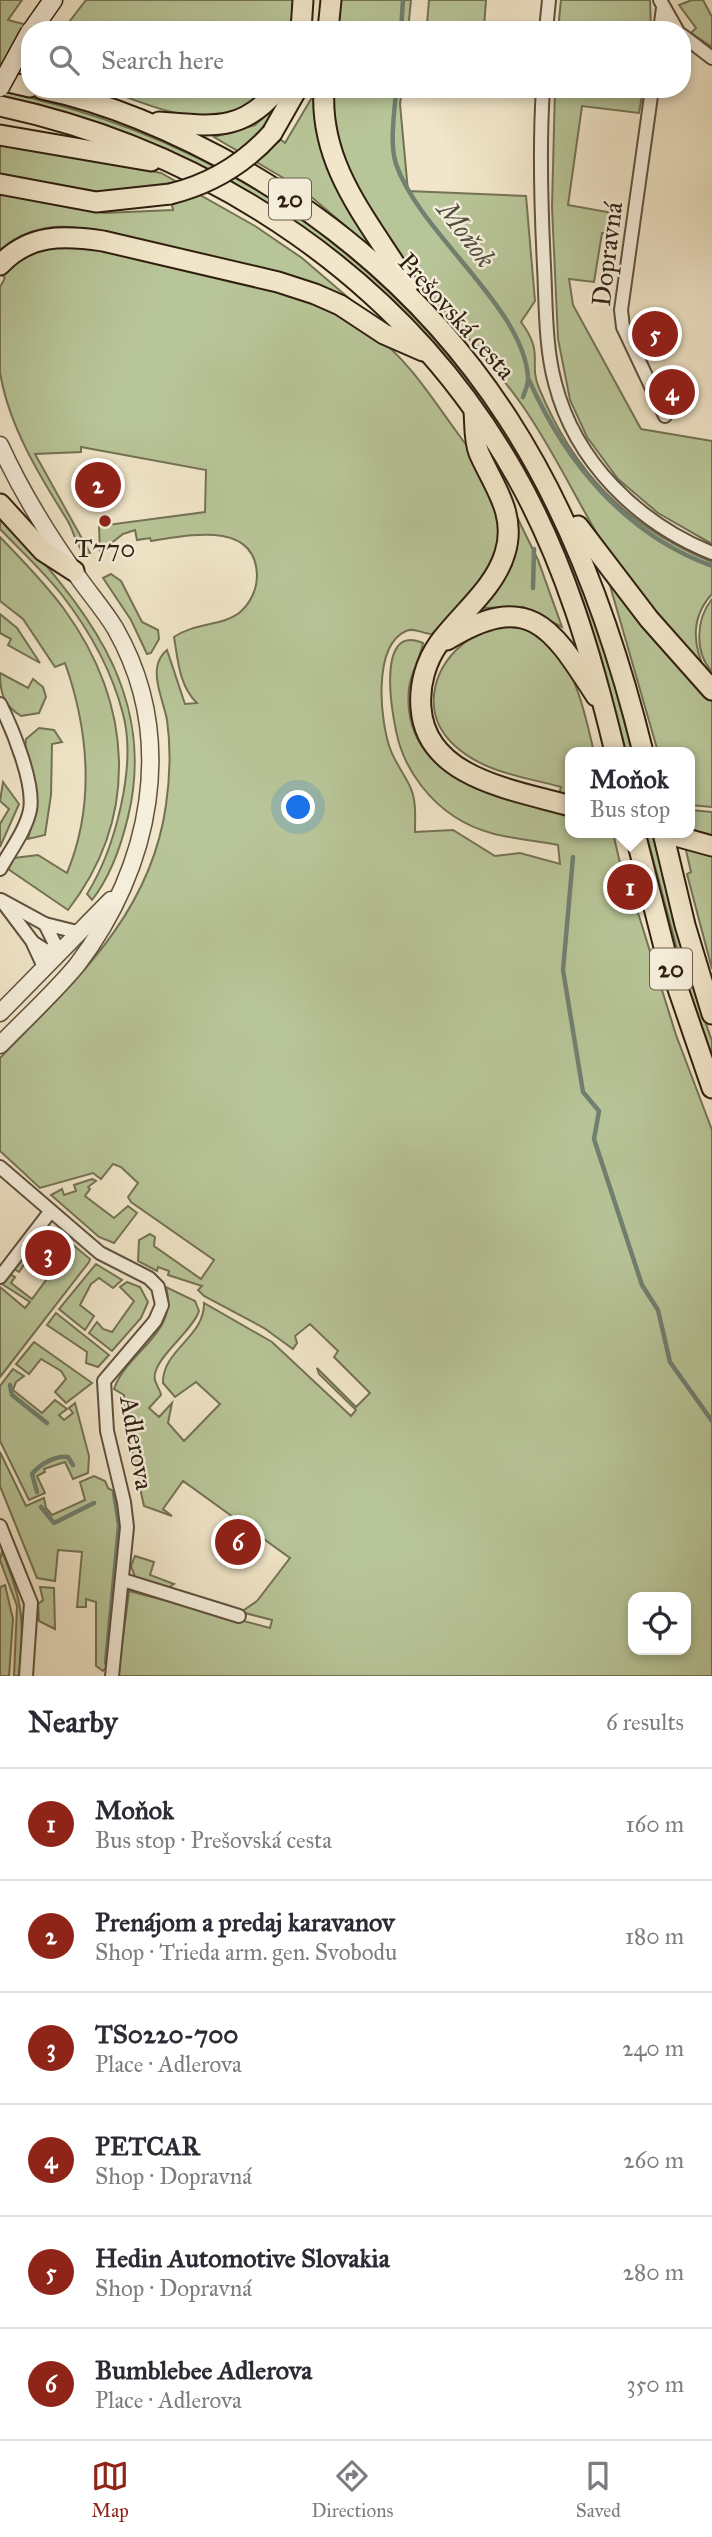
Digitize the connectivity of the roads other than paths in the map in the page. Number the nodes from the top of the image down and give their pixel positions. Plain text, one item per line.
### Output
1 (53, 0) edge
2 (303, 0) edge
3 (548, 0) edge
4 (330, 4) edge
5 (661, 4) edge
6 (38, 21) edge
7 (302, 21) edge
8 (324, 21) edge
9 (547, 21) edge
10 (671, 21) edge
11 (691, 42) edge
12 (21, 49) edge
13 (712, 58) edge
14 (0, 80) edge
15 (21, 85) edge
16 (0, 87) edge
17 (70, 98) edge
18 (269, 98) edge
19 (292, 98) edge
20 (325, 98) edge
21 (543, 98) edge
22 (651, 98) edge
23 (0, 106) edge
24 (139, 120) junction
25 (0, 135) edge
26 (190, 169) junction
27 (0, 184) edge
28 (0, 265) edge
29 (421, 307) junction
30 (430, 355) junction
31 (474, 410) junction
32 (666, 415) dead end
33 (0, 445) edge
34 (552, 490) junction
35 (0, 504) edge
36 (712, 553) edge
37 (74, 571) junction
38 (437, 646) junction
39 (712, 690) edge
40 (0, 704) edge
41 (605, 710) junction
42 (614, 747) edge
43 (642, 747) edge
44 (565, 805) edge
45 (636, 838) edge
46 (665, 838) edge
47 (682, 838) edge
48 (712, 846) edge
49 (0, 869) edge
50 (118, 894) junction
51 (1, 900) edge
52 (46, 924) junction
53 (77, 932) junction
54 (32, 942) junction
55 (92, 942) junction
56 (59, 952) junction
57 (44, 967) junction
58 (0, 1013) edge
59 (712, 1014) edge
60 (4, 1041) edge
61 (712, 1088) edge
62 (0, 1167) edge
63 (50, 1212) junction
64 (0, 1277) edge
65 (0, 1526) edge
66 (123, 1580) junction
67 (239, 1616) dead end
68 (26, 1676) edge
69 (112, 1676) edge

1 - 6 main road
2 - 7 highway
3 - 9 street
4 - 8 highway
5 - 10 street
11 - 13 street
12 - 16 main road, bridge
14 - 15 highway
17 - 24 highway, Prešovská cesta / 20
18 - 24 highway
19 - 27 highway, bridge
20 - 29 highway
21 - 36 street
22 - 32 street, Dopravná
23 - 26 highway, Prešovská cesta / 20
24 - 29 highway, Prešovská cesta / 20
25 - 26 highway
26 - 30 highway, Prešovská cesta / 20
28 - 30 highway
29 - 34 highway, Prešovská cesta / 20
30 - 31 highway, 20
31 - 38 highway
31 - 41 highway, 20
33 - 37 street
34 - 39 highway
34 - 43 highway, Prešovská cesta / 20
35 - 37 highway
37 - 50 street
38 - 41 highway
38 - 44 highway
40 - 49 street
41 - 42 highway, 20
45 - 61 highway, 20
46 - 59 highway, 20
47 - 48 highway
50 - 53 street
50 - 55 street
51 - 52 street
51 - 54 street
52 - 53 street
52 - 56 street
53 - 56 street
54 - 56 street
54 - 57 street
55 - 56 street
55 - 60 street
56 - 57 street
56 - 60 street
57 - 58 street
62 - 63 street, Adlerova
63 - 64 street
63 - 66 street, Adlerova
65 - 68 street
66 - 67 street
66 - 69 street, Adlerova

